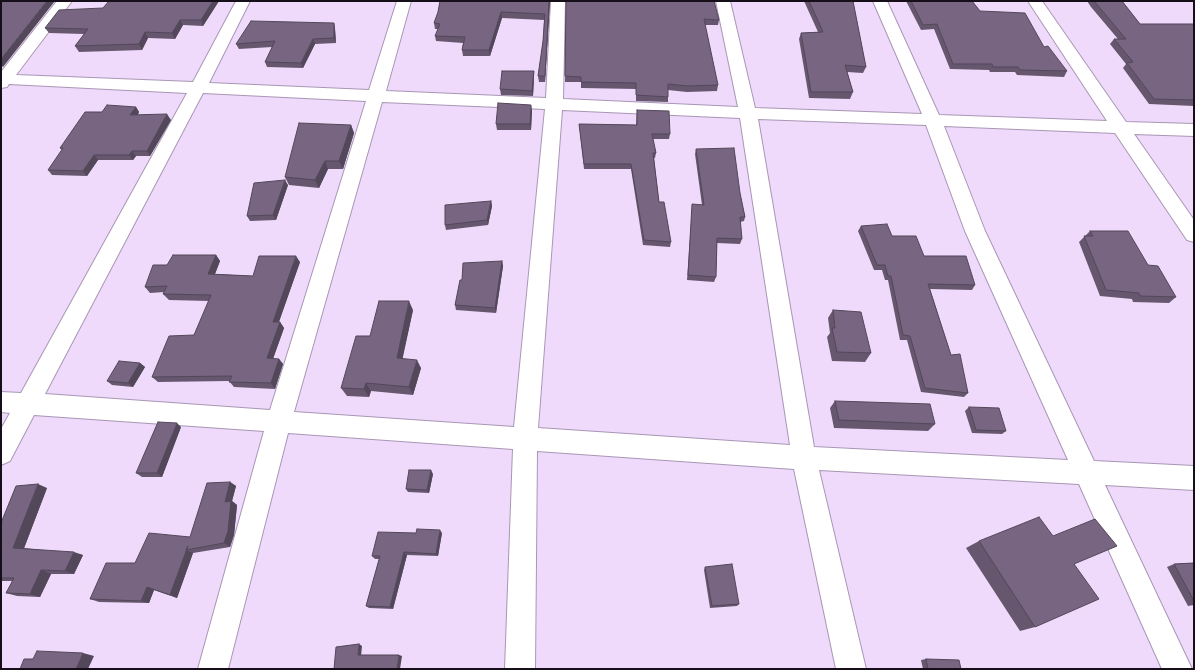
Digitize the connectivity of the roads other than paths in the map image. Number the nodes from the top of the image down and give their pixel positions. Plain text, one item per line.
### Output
1 (65, 1) edge
2 (243, 1) edge
3 (404, 1) edge
4 (558, 1) edge
5 (724, 1) edge
6 (880, 1) edge
7 (1035, 1) edge
8 (2, 80) edge
9 (198, 88) junction
10 (375, 96) junction
11 (554, 104) junction
12 (748, 113) junction
13 (933, 120) junction
14 (1122, 127) junction
15 (1194, 130) edge
16 (1194, 235) edge
17 (1, 402) edge
18 (27, 404) junction
19 (279, 421) junction
20 (525, 438) junction
21 (1, 453) edge
22 (804, 458) junction
23 (1088, 472) junction
24 (1194, 478) edge
25 (212, 669) edge
26 (520, 669) edge
27 (851, 669) edge
28 (1176, 669) edge

1 - 8 street
2 - 9 street
3 - 10 street
4 - 11 street
5 - 12 street
6 - 13 street
7 - 14 street
8 - 9 street
9 - 10 street
9 - 18 street
10 - 11 street
10 - 19 street
11 - 12 street
11 - 20 street
12 - 13 street
12 - 22 street
13 - 14 street
13 - 23 street
14 - 15 street
14 - 16 street
17 - 18 street
18 - 19 street
18 - 21 street
19 - 20 street
19 - 25 street
20 - 22 street
20 - 26 street
22 - 23 street
22 - 27 street
23 - 24 street
23 - 28 street

